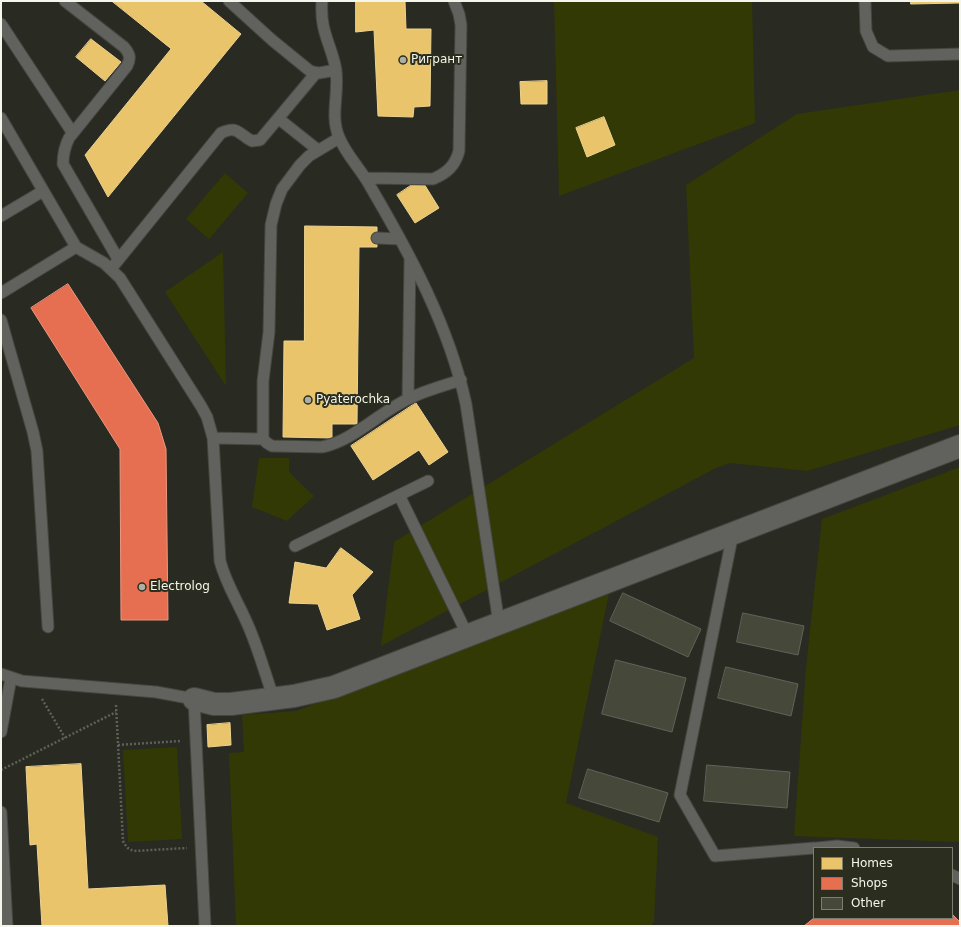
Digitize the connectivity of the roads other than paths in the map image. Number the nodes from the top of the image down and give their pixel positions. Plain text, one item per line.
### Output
1 (65, 1) edge
2 (229, 1) edge
3 (322, 1) edge
4 (454, 1) edge
5 (865, 1) edge
6 (1, 24) edge
7 (960, 54) edge
8 (336, 70) junction
9 (316, 73) junction
10 (1, 118) edge
11 (279, 119) junction
12 (72, 132) junction
13 (339, 138) junction
14 (318, 150) junction
15 (366, 178) junction
16 (43, 190) junction
17 (1, 216) edge
18 (377, 238) dead end
19 (399, 238) junction
20 (76, 247) junction
21 (410, 258) junction
22 (118, 259) junction
23 (111, 268) junction
24 (1, 293) edge
25 (1, 320) edge
26 (461, 380) junction
27 (408, 399) junction
28 (213, 438) junction
29 (262, 439) junction
30 (960, 446) edge
31 (428, 481) dead end
32 (399, 495) junction
33 (733, 533) junction
34 (295, 546) dead end
35 (499, 624) junction
36 (48, 627) dead end
37 (468, 636) junction
38 (6, 676) edge
39 (274, 699) junction
40 (194, 700) junction
41 (1, 732) edge
42 (1, 812) edge
43 (826, 847) edge
44 (846, 847) edge
45 (813, 848) edge
46 (7, 926) edge
47 (206, 926) edge

1 - 12 lane
2 - 9 lane
3 - 8 lane
4 - 15 lane
5 - 7 lane
6 - 12 lane
8 - 9 lane
8 - 13 lane
9 - 11 lane
10 - 16 lane
11 - 14 lane
11 - 22 lane
12 - 22 lane
13 - 14 lane
13 - 15 lane
14 - 29 lane
15 - 19 lane
16 - 17 lane
16 - 20 lane
18 - 19 lane
19 - 21 lane
20 - 23 lane
20 - 24 lane
21 - 26 lane
21 - 27 lane
22 - 23 lane
23 - 28 lane
25 - 36 lane
26 - 27 lane
26 - 35 lane
27 - 29 lane
28 - 29 lane
28 - 39 lane
30 - 33 street
31 - 32 lane
32 - 34 lane
32 - 37 lane
33 - 35 street
33 - 45 lane
35 - 37 street
37 - 39 street
38 - 40 lane
38 - 41 lane
39 - 40 street
40 - 47 lane
42 - 46 lane
43 - 44 lane

